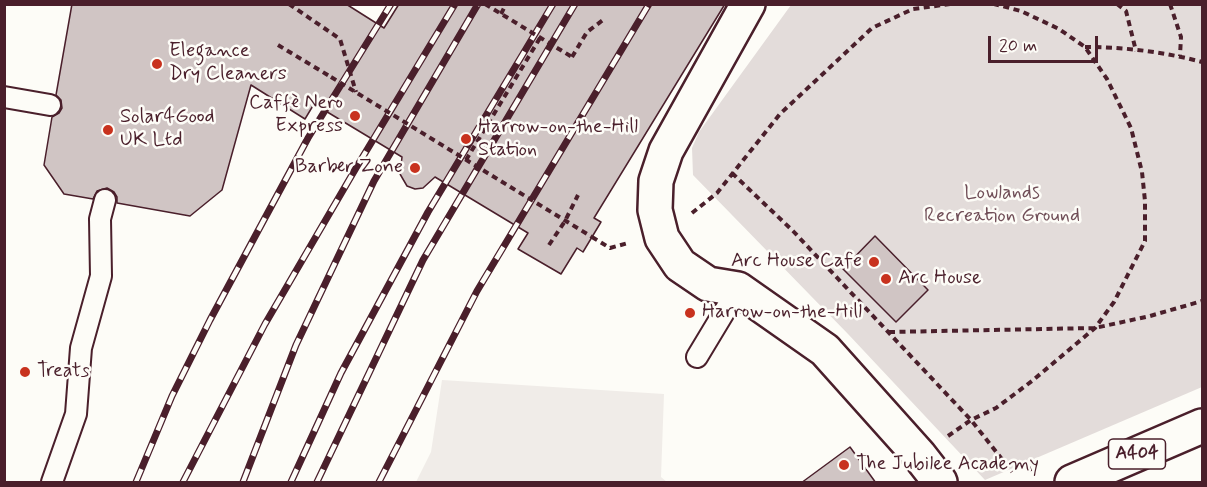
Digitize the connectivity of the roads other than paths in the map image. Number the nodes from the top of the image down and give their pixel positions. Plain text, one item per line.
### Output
1 (747, 4) edge
2 (4, 97) edge
3 (50, 105) dead end
4 (105, 200) dead end
5 (738, 289) junction
6 (697, 357) dead end
7 (1203, 426) edge
8 (52, 483) edge
9 (940, 483) edge
10 (1072, 483) edge

1 - 5 street
2 - 3 lane
4 - 8 lane
5 - 6 lane
5 - 9 street
7 - 10 street, A404

